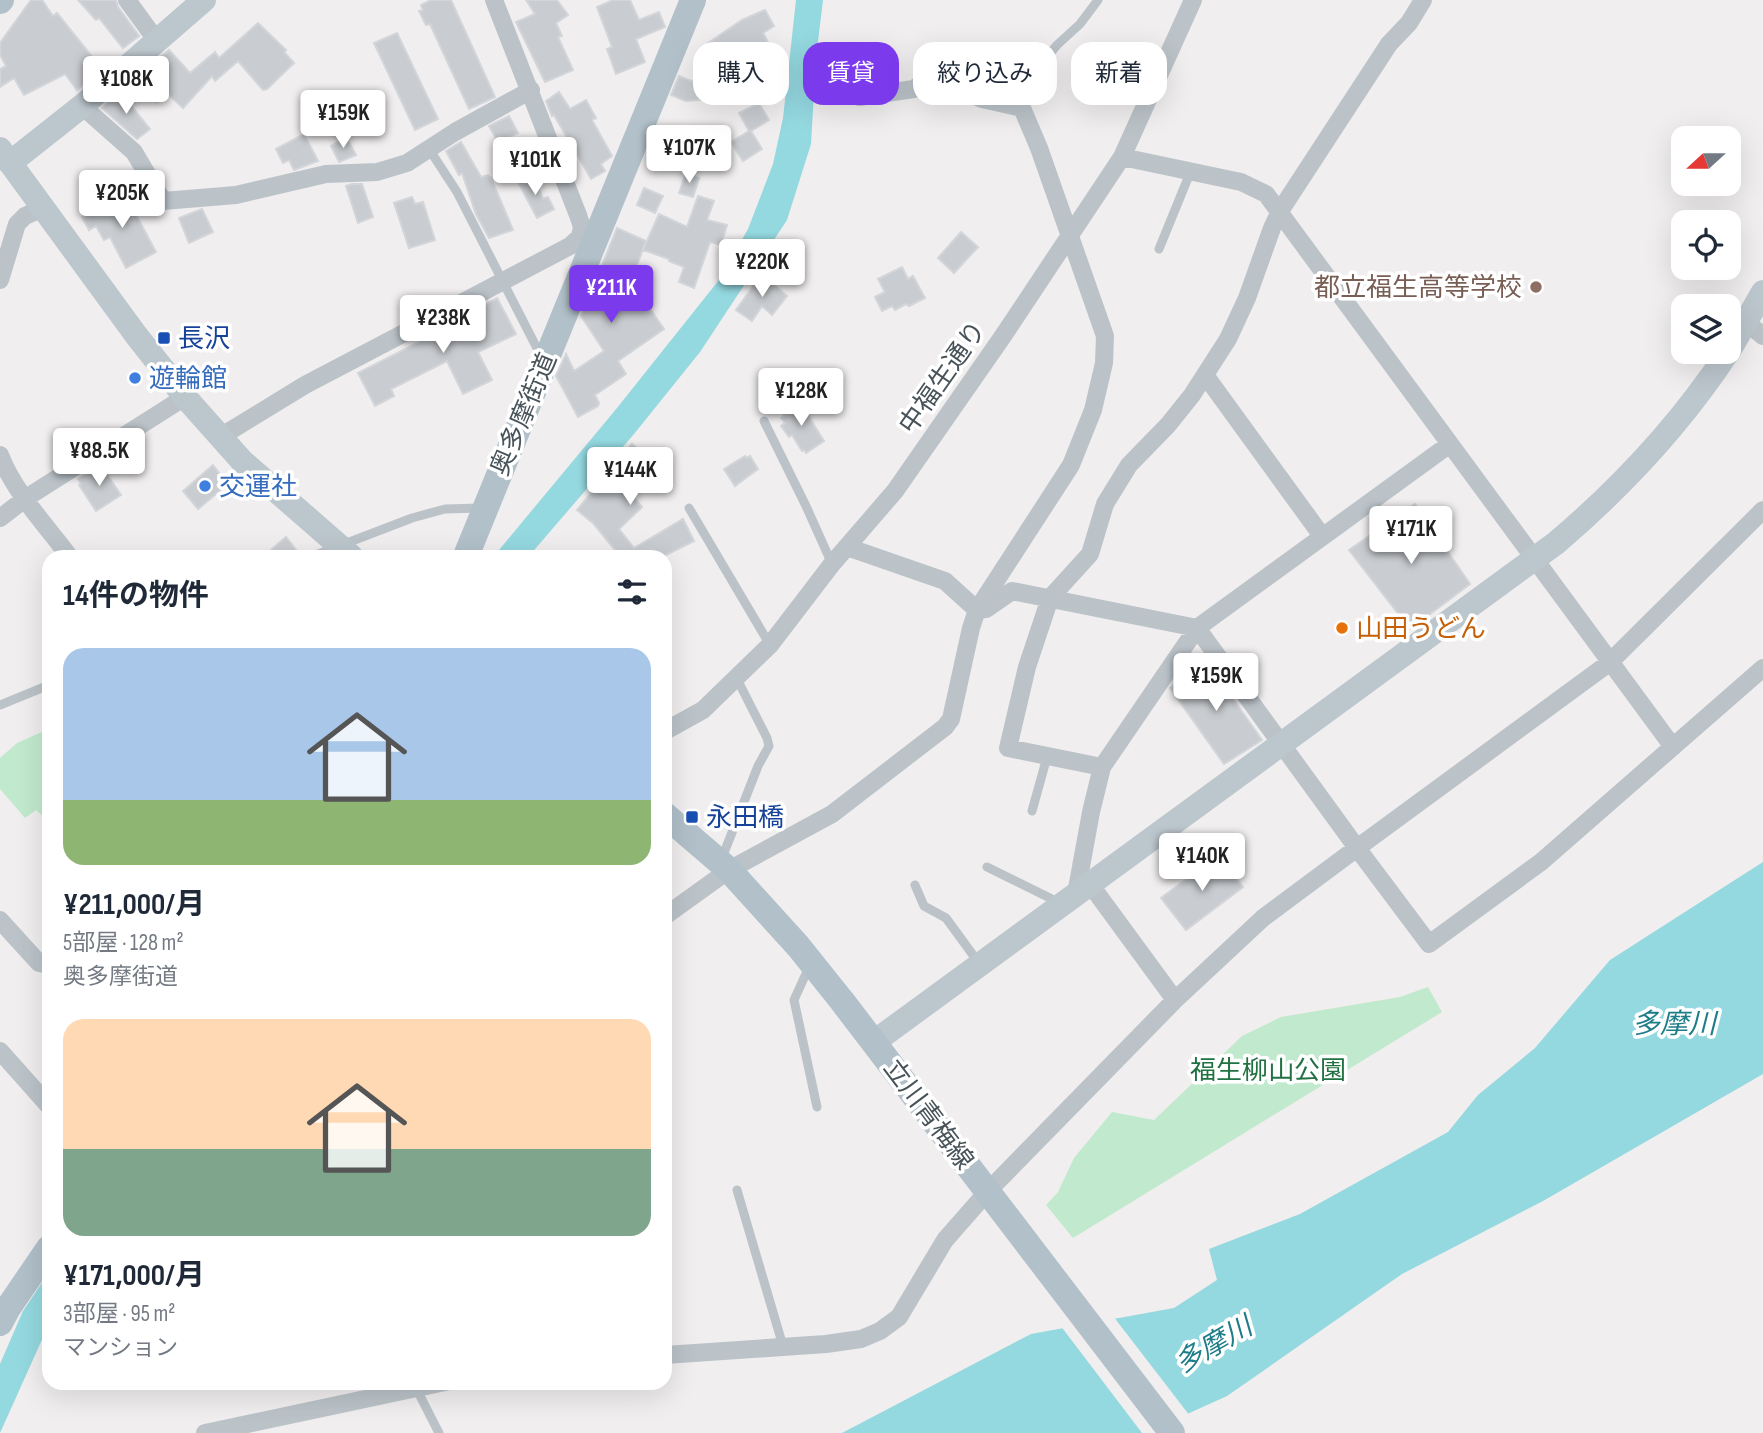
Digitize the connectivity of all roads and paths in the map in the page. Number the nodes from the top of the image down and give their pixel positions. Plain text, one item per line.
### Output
1 (127, 0) edge
2 (204, 0) edge
3 (494, 0) edge
4 (693, 0) edge
5 (1098, 0) edge
6 (1193, 0) edge
7 (1423, 0) edge
8 (157, 41) junction
9 (531, 90) junction
10 (899, 91) edge
11 (82, 106) junction
12 (1022, 108) junction
13 (429, 149) junction
14 (5, 156) edge
15 (1122, 157) junction
16 (1190, 173) junction
17 (43, 208) junction
18 (1280, 211) junction
19 (1070, 237) junction
20 (587, 241) junction
21 (1159, 249) dead end
22 (0, 280) edge
23 (503, 282) junction
24 (1763, 292) edge
25 (1755, 329) edge
26 (1741, 341) edge
27 (545, 362) junction
28 (1720, 364) edge
29 (1205, 375) junction
30 (184, 397) junction
31 (764, 421) dead end
32 (220, 437) junction
33 (1450, 444) junction
34 (0, 455) edge
35 (26, 498) junction
36 (485, 508) junction
37 (689, 508) dead end
38 (1763, 510) edge
39 (0, 518) edge
40 (1322, 537) junction
41 (847, 547) junction
42 (65, 550) edge
43 (344, 550) edge
44 (347, 550) edge
45 (468, 550) edge
46 (1535, 560) junction
47 (832, 564) junction
48 (1050, 598) junction
49 (977, 610) junction
50 (1197, 628) junction
51 (771, 645) junction
52 (1609, 663) junction
53 (1763, 668) edge
54 (737, 679) junction
55 (42, 688) edge
56 (0, 705) edge
57 (672, 728) edge
58 (1281, 745) junction
59 (1672, 747) junction
60 (1047, 757) junction
61 (1102, 767) junction
62 (1032, 811) dead end
63 (672, 821) edge
64 (1357, 848) junction
65 (725, 866) junction
66 (987, 867) dead end
67 (915, 885) dead end
68 (1076, 894) junction
69 (672, 910) edge
70 (0, 920) edge
71 (811, 962) junction
72 (42, 964) edge
73 (978, 965) junction
74 (1175, 1000) junction
75 (874, 1042) junction
76 (0, 1051) edge
77 (42, 1098) edge
78 (817, 1107) dead end
79 (737, 1190) dead end
80 (988, 1191) junction
81 (42, 1258) edge
82 (0, 1323) edge
83 (783, 1346) junction
84 (672, 1354) edge
85 (407, 1390) edge
86 (417, 1390) edge
87 (205, 1433) edge
88 (439, 1433) edge
89 (1172, 1433) edge

1 - 8 street
2 - 8 street
3 - 9 street
4 - 20 main road, 奥多摩街道
5 - 12 lane
6 - 15 street, 中福生通り
7 - 18 street
8 - 11 street
9 - 13 street
9 - 20 street
10 - 12 street
11 - 13 street
11 - 14 street
12 - 19 street
13 - 23 lane
14 - 17 street
15 - 16 street
15 - 19 street, 中福生通り
16 - 18 street
16 - 21 lane
17 - 22 street
17 - 30 street
18 - 29 street
18 - 33 street
19 - 41 street, 中福生通り
19 - 49 street
20 - 23 street
20 - 27 main road, 奥多摩街道
23 - 27 lane
23 - 32 street
24 - 25 street
25 - 26 street
27 - 36 main road, 奥多摩街道
28 - 46 street
29 - 40 street
29 - 48 street
30 - 32 street
30 - 35 street
31 - 47 lane
32 - 43 street
33 - 40 street
33 - 46 street
34 - 35 street
35 - 39 street
35 - 42 street
36 - 44 lane
36 - 45 main road, 奥多摩街道
37 - 51 lane
38 - 52 street
40 - 50 street
41 - 47 street, 中福生通り
41 - 49 street
46 - 52 street
46 - 58 street
47 - 51 street, 中福生通り
48 - 49 street
48 - 50 street
48 - 60 street
49 - 65 street
50 - 58 street
50 - 61 street
51 - 54 street, 中福生通り
52 - 59 street
52 - 64 street
53 - 59 street
54 - 57 street, 中福生通り
54 - 65 lane
55 - 56 lane
58 - 64 street
58 - 68 street
59 - 64 street
60 - 61 street
60 - 62 lane
61 - 68 street
63 - 65 main road, 立川青梅線
64 - 74 street
65 - 69 street
65 - 71 main road, 立川青梅線
66 - 68 lane
67 - 73 lane
68 - 73 street
68 - 74 street
70 - 72 street
71 - 75 main road, 立川青梅線
71 - 78 lane
73 - 75 street
74 - 80 street
75 - 80 main road, 立川青梅線
76 - 77 street
79 - 83 lane
80 - 83 street
80 - 89 main road, 立川青梅線
81 - 82 main road
83 - 84 street
85 - 87 street
86 - 88 lane

